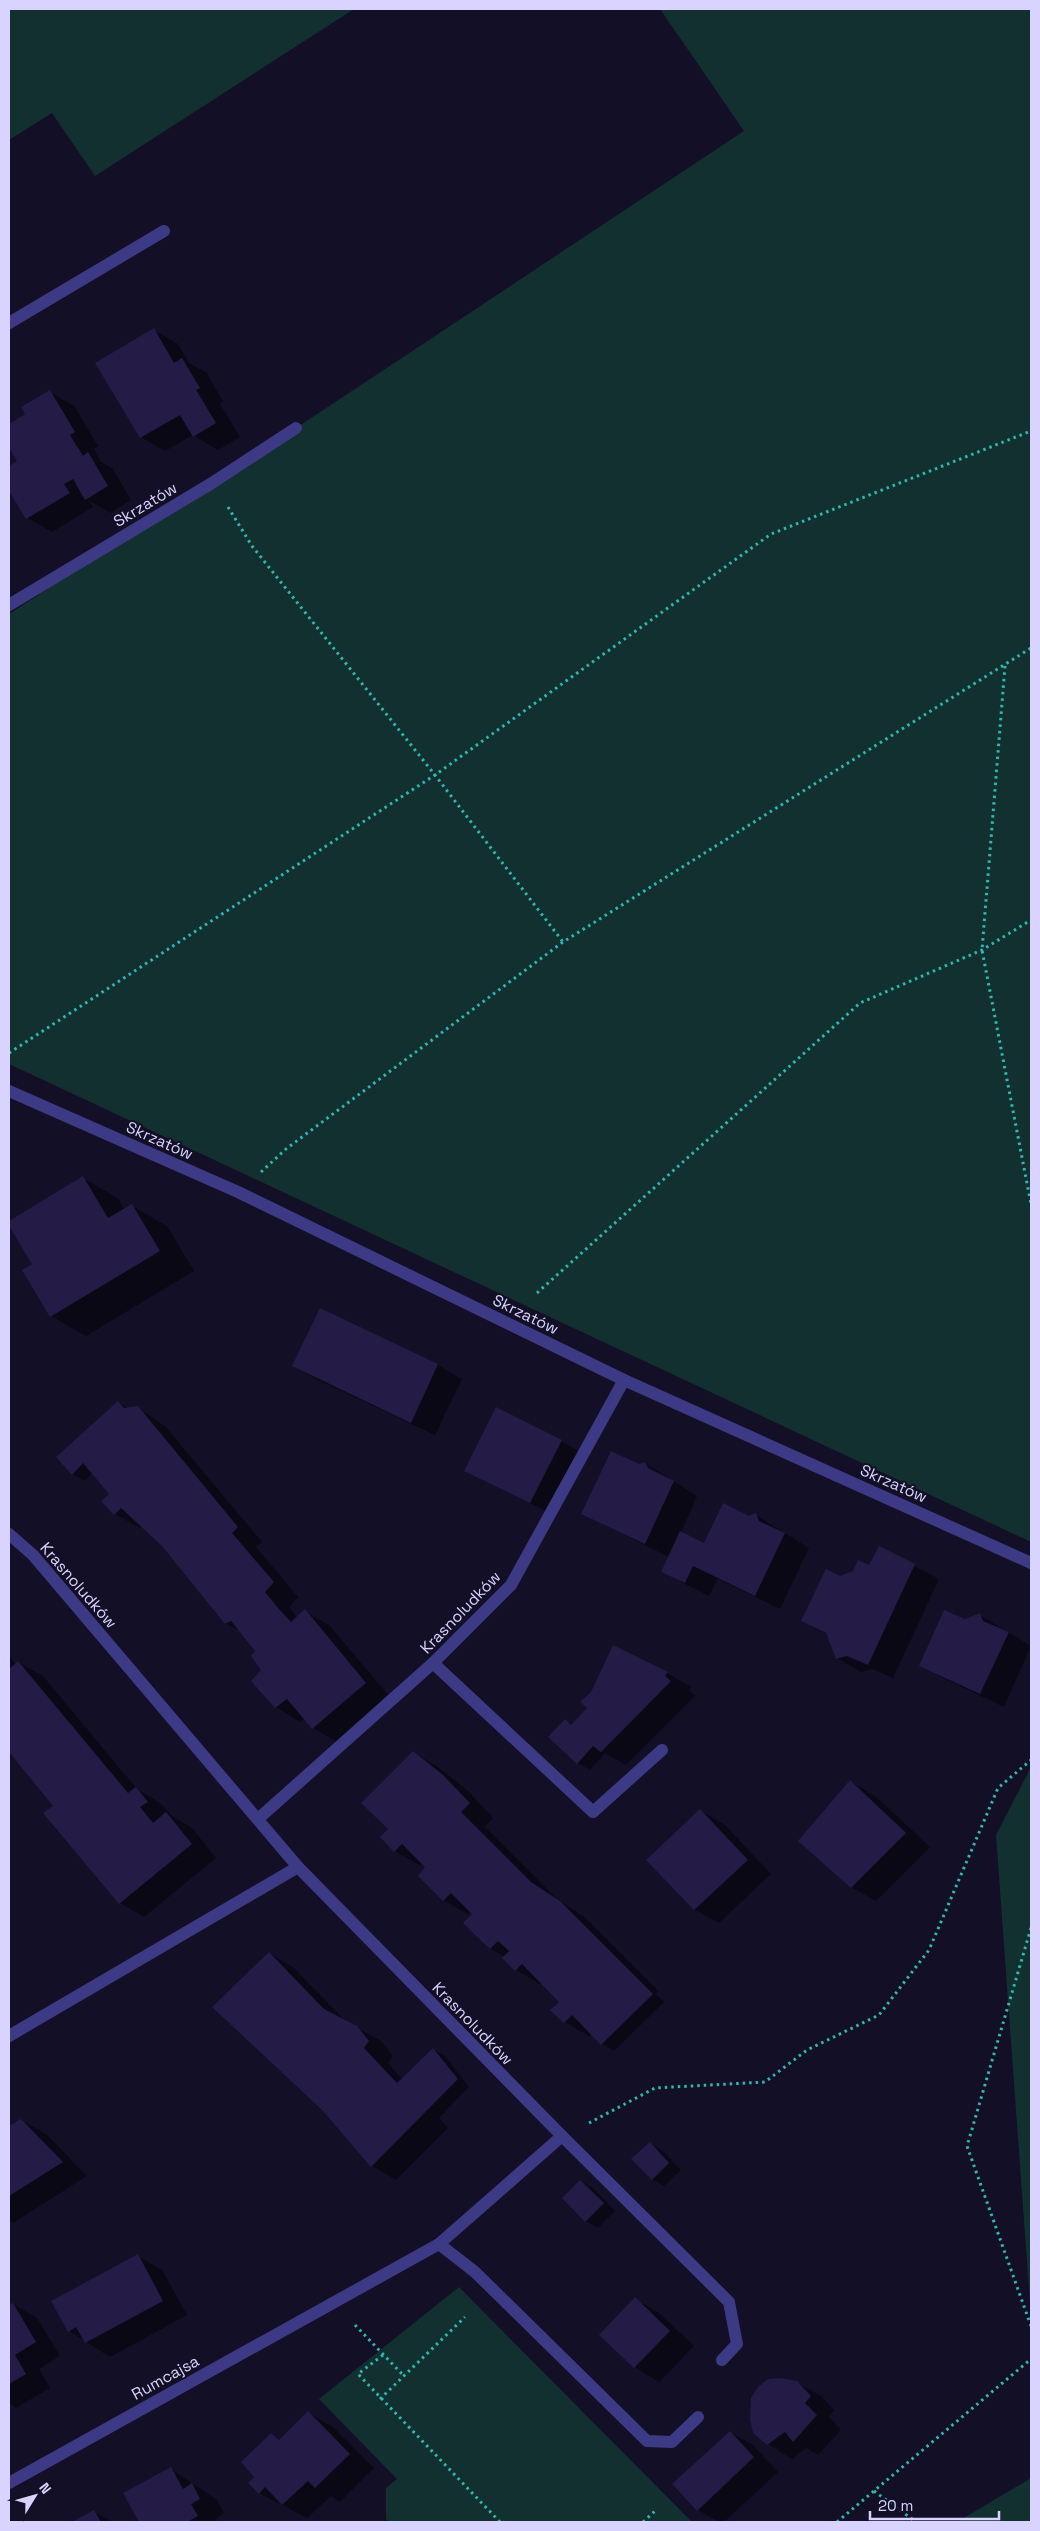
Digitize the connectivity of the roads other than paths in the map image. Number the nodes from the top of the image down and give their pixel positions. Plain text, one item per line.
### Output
1 (164, 230) dead end
2 (9, 323) edge
3 (296, 428) dead end
4 (9, 606) edge
5 (9, 1091) edge
6 (624, 1380) junction
7 (9, 1534) edge
8 (1031, 1563) edge
9 (433, 1663) junction
10 (662, 1750) dead end
11 (258, 1819) junction
12 (298, 1867) junction
13 (9, 2036) edge
14 (562, 2136) junction
15 (439, 2244) junction
16 (722, 2360) dead end
17 (698, 2417) dead end
18 (9, 2483) edge

1 - 2 street
3 - 4 street, Skrzatów
5 - 6 street, Skrzatów
6 - 8 street, Skrzatów
6 - 9 street, Krasnoludków
7 - 11 street, Krasnoludków
9 - 10 street
9 - 11 street, Krasnoludków
11 - 12 street, Krasnoludków
12 - 13 street
12 - 14 street, Krasnoludków
14 - 15 street, Rumcajsa
14 - 16 street, Krasnoludków
15 - 17 street
15 - 18 street, Rumcajsa

